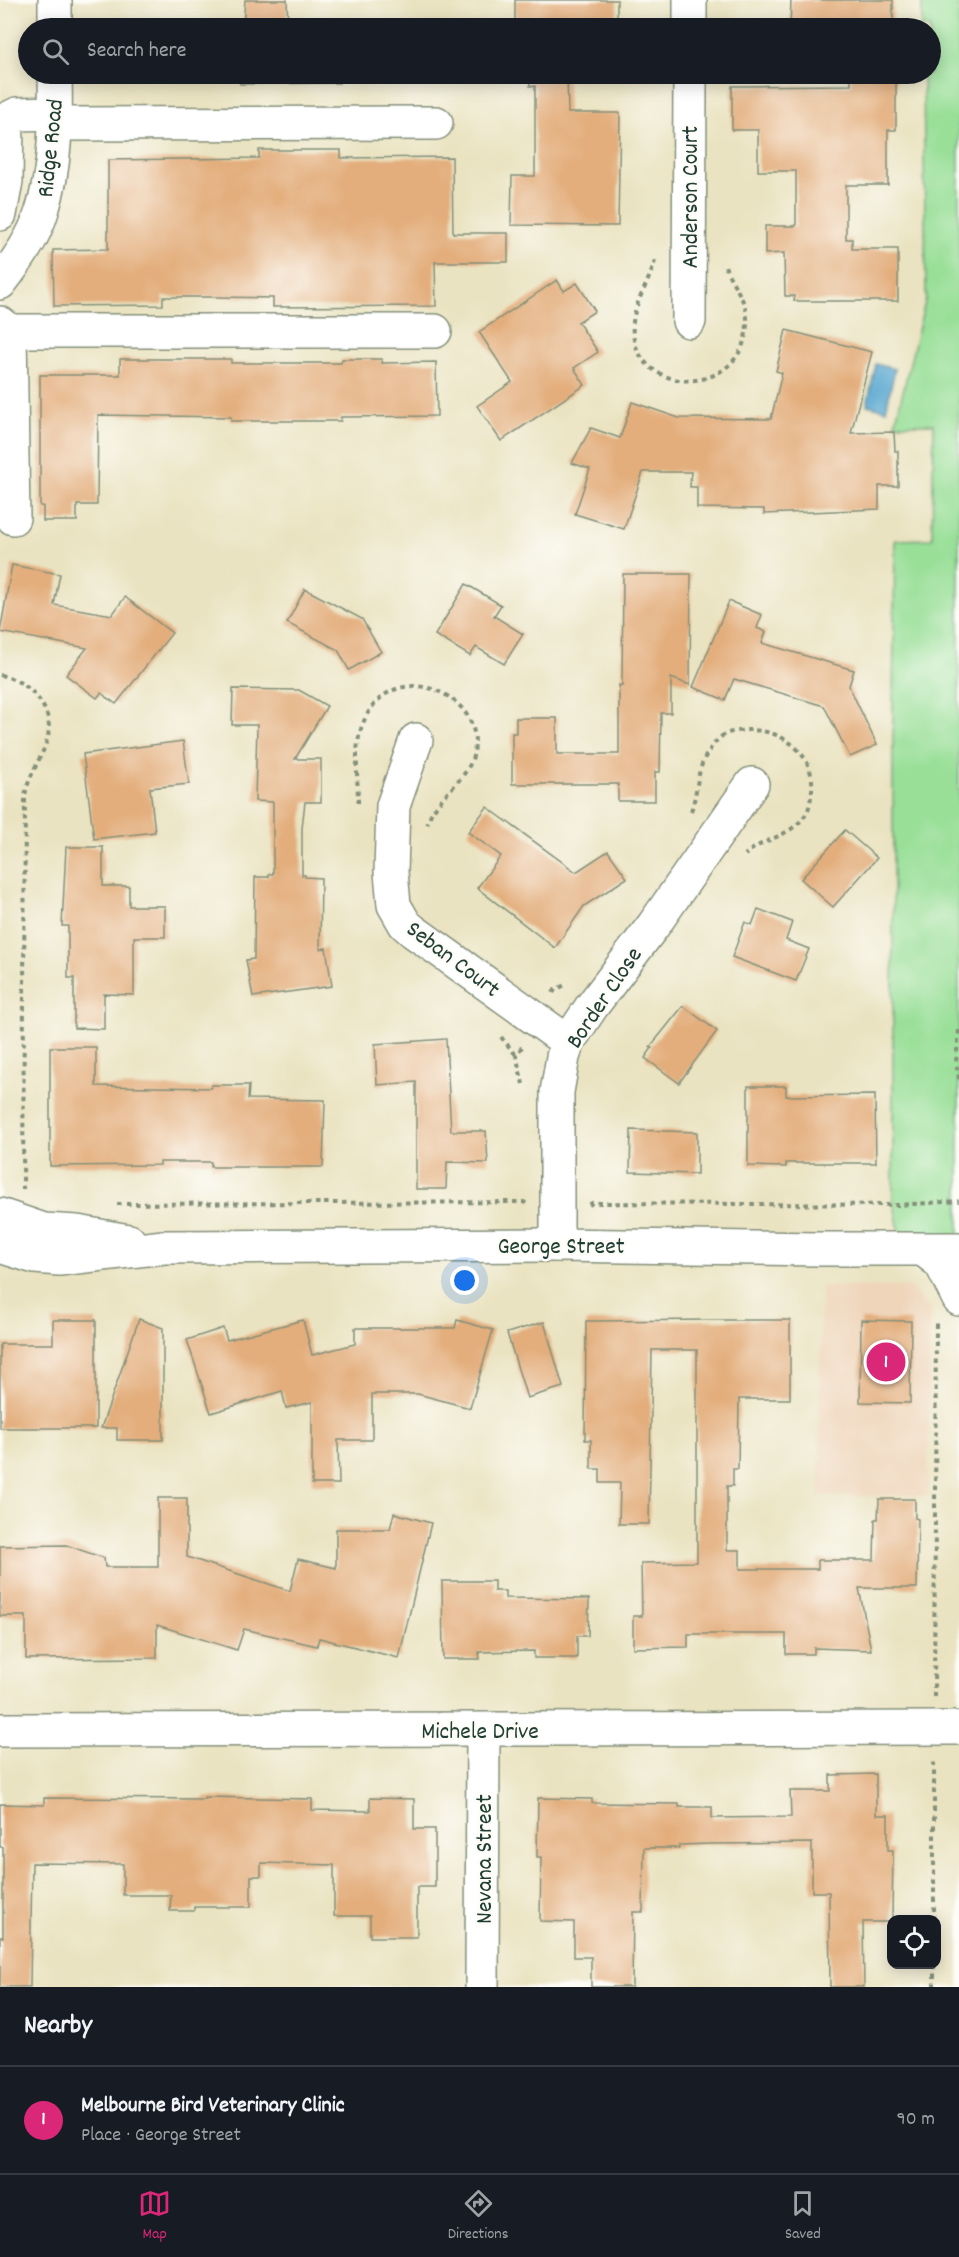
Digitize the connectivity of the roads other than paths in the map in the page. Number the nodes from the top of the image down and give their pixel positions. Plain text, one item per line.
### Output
1 (55, 0) edge
2 (690, 0) edge
3 (55, 18) edge
4 (690, 18) edge
5 (55, 84) edge
6 (690, 84) edge
7 (55, 119) junction
8 (436, 123) dead end
9 (0, 214) edge
10 (0, 283) edge
11 (689, 321) dead end
12 (5, 327) edge
13 (435, 331) dead end
14 (13, 518) dead end
15 (416, 740) dead end
16 (752, 784) dead end
17 (568, 1042) junction
18 (12, 1207) edge
19 (557, 1245) junction
20 (0, 1246) edge
21 (164, 1246) junction
22 (959, 1249) edge
23 (924, 1250) junction
24 (948, 1306) edge
25 (959, 1728) edge
26 (0, 1730) edge
27 (483, 1730) junction
28 (482, 1987) edge

1 - 3 street
2 - 4 street
5 - 7 street, Ridge Road
6 - 11 street, Anderson Court
7 - 8 street
7 - 9 street
7 - 10 street, Ridge Road
12 - 13 street
12 - 14 street
15 - 17 street, Seban Court
16 - 17 street, Border Close
17 - 19 street, Border Close
18 - 21 street, George Street
19 - 21 street, George Street
19 - 23 street, George Street
20 - 21 street, George Street
22 - 23 street, George Street
23 - 24 street
25 - 27 street, Michele Drive
26 - 27 street, Michele Drive
27 - 28 street, Nevana Street

